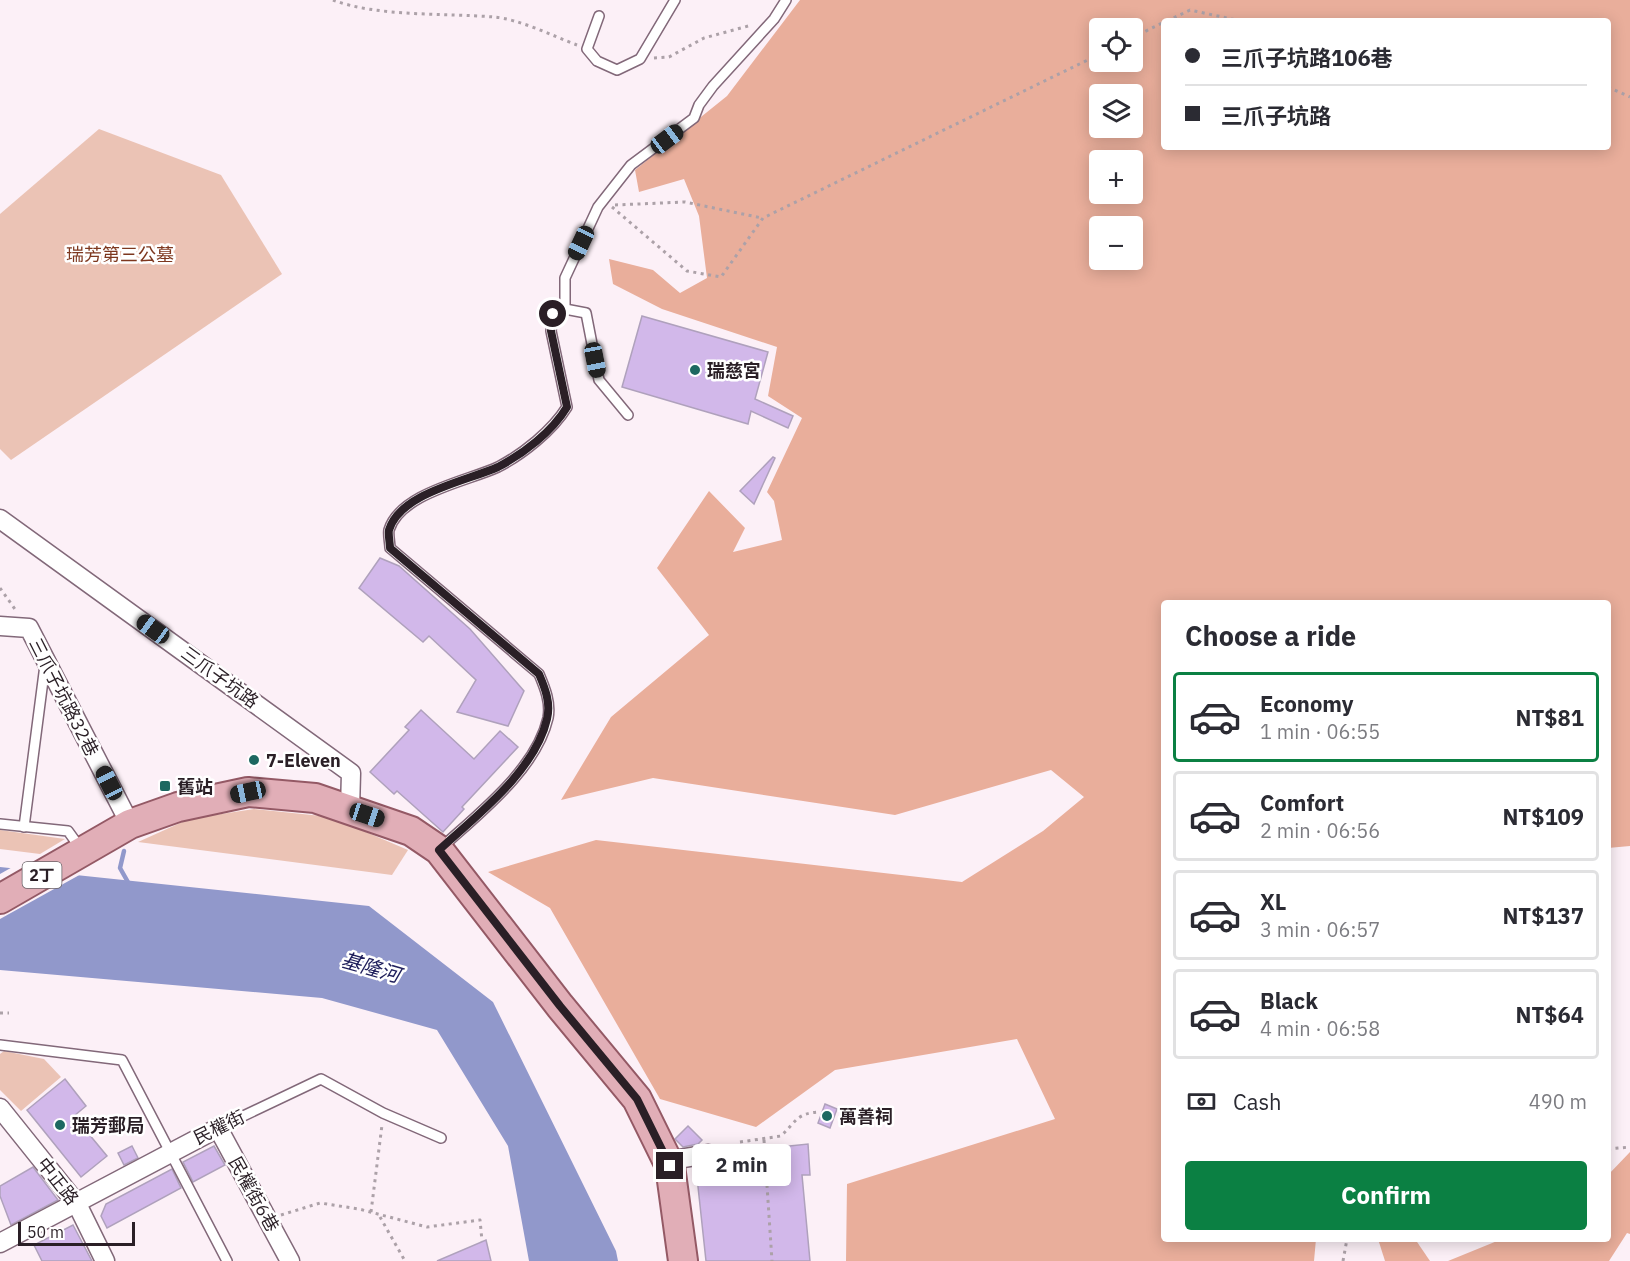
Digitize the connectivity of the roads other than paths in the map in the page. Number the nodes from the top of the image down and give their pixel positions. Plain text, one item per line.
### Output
1 (675, 0) edge
2 (785, 1) edge
3 (599, 16) dead end
4 (565, 309) junction
5 (628, 415) dead end
6 (0, 519) edge
7 (0, 626) edge
8 (45, 661) junction
9 (350, 809) junction
10 (0, 824) edge
11 (130, 824) junction
12 (24, 826) junction
13 (439, 850) junction
14 (83, 852) junction
15 (0, 899) edge
16 (0, 1045) edge
17 (0, 1108) edge
18 (218, 1128) junction
19 (441, 1138) dead end
20 (170, 1152) junction
21 (708, 1154) dead end
22 (668, 1161) junction
23 (77, 1204) junction
24 (0, 1243) edge
25 (105, 1261) edge
26 (227, 1261) edge
27 (290, 1261) edge
28 (683, 1261) edge

1 - 3 lane
2 - 4 lane
4 - 5 lane
4 - 13 lane
6 - 9 street, 三爪子坑路
7 - 8 street, 三爪子坑路32巷
8 - 11 street, 三爪子坑路32巷
8 - 12 lane
9 - 11 main road, 2丁
9 - 13 main road, 2丁
10 - 12 lane
11 - 14 main road, 2丁
12 - 14 lane
13 - 22 main road, 2丁
14 - 15 main road, 2丁
16 - 20 lane
17 - 23 street, 中正路
18 - 19 lane, 民權街
18 - 20 street, 民權街
18 - 27 street, 民權街6巷
20 - 23 street, 民權街
20 - 26 lane
21 - 22 street
22 - 28 main road, 2丁
23 - 24 street, 民權街
23 - 25 street, 中正路

